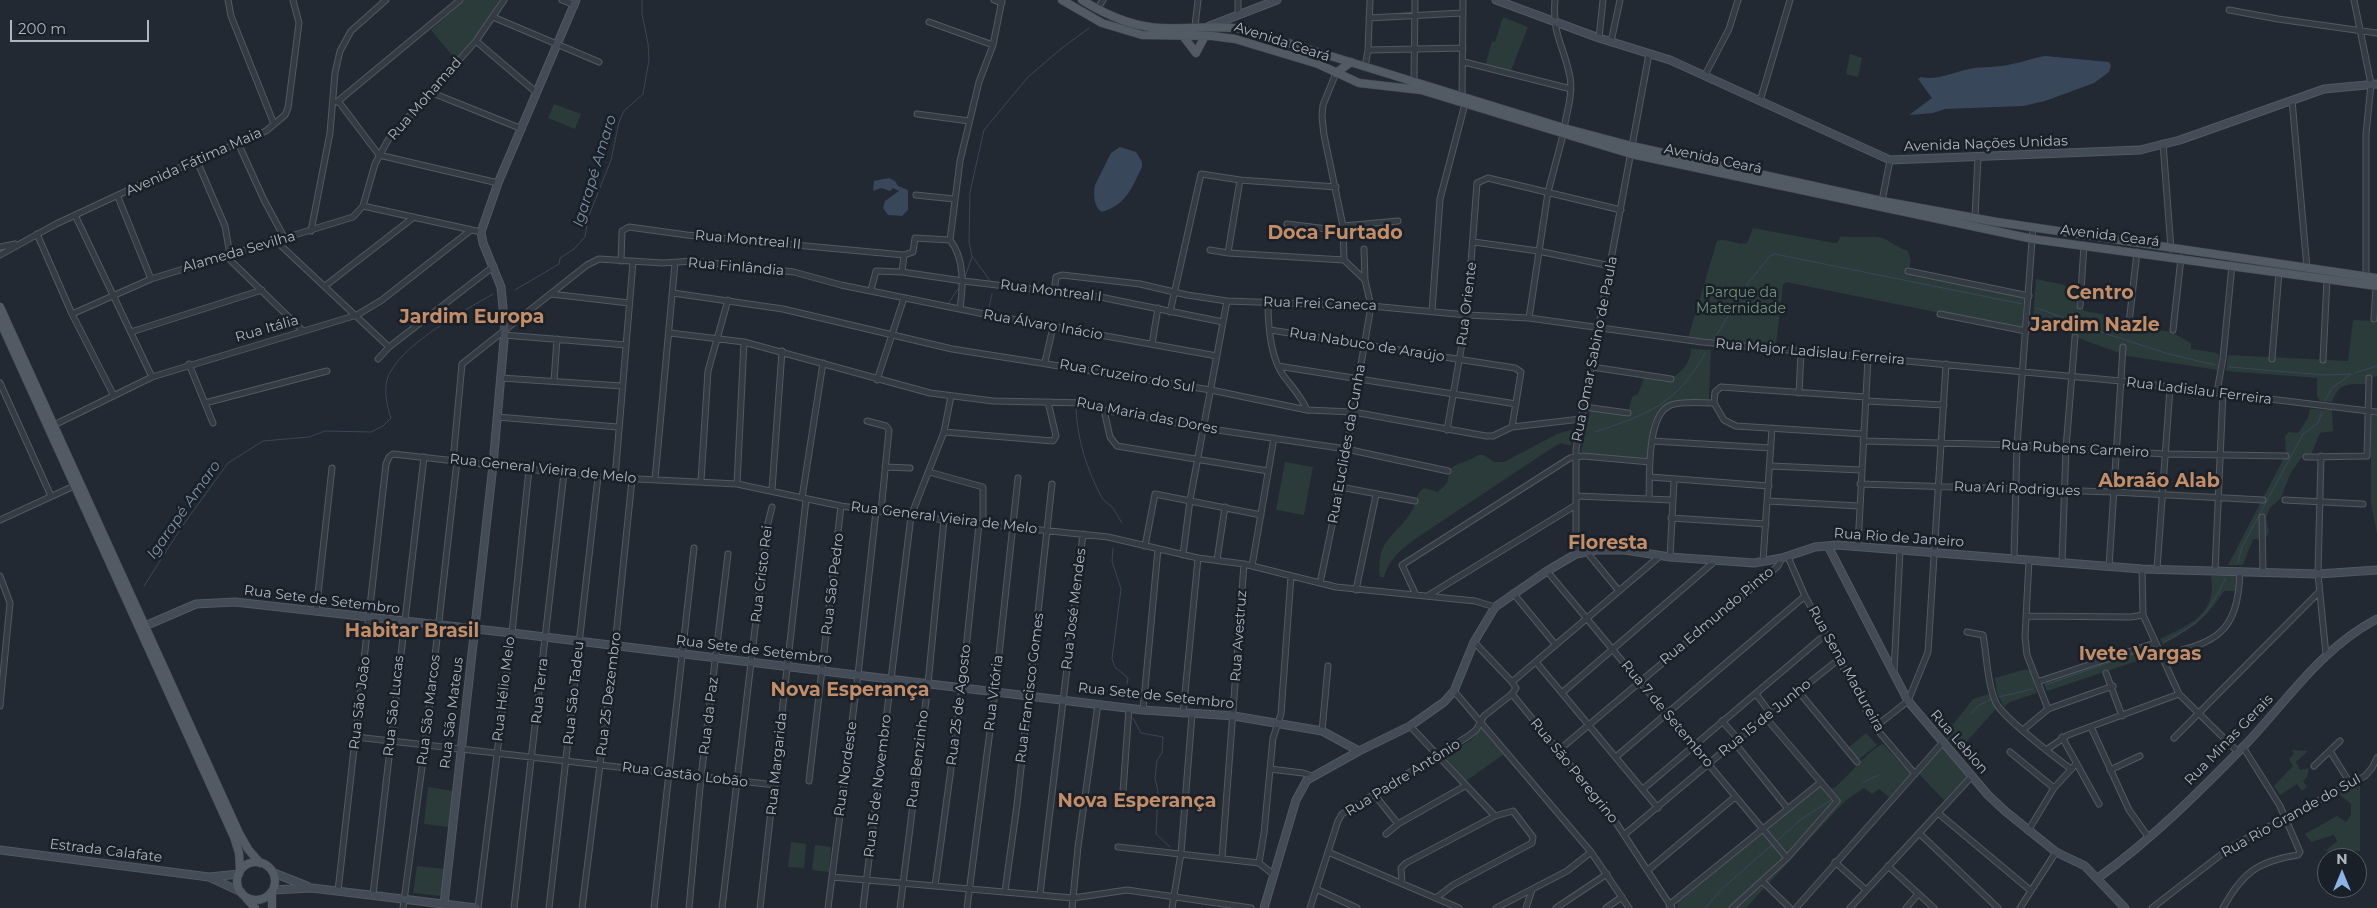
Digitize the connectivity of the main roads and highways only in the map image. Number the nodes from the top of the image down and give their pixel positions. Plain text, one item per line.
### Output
1 (1062, 0) edge
2 (1082, 0) edge
3 (1207, 26) junction
4 (1183, 36) junction
5 (1196, 36) junction
6 (1205, 36) junction
7 (1351, 62) junction
8 (1367, 68) junction
9 (1336, 73) junction
10 (1366, 84) junction
11 (1464, 101) junction
12 (1631, 150) junction
13 (1964, 216) junction
14 (1949, 222) junction
15 (1997, 222) junction
16 (1979, 229) junction
17 (2377, 283) edge
18 (0, 307) edge
19 (0, 321) edge
20 (237, 835) junction
21 (260, 863) junction
22 (239, 873) junction
23 (273, 891) junction
24 (242, 894) junction
25 (255, 908) edge
26 (272, 908) edge

1 - 4 main road, Avenida Ceará
2 - 3 main road, Avenida Ceará
3 - 5 main road
3 - 7 main road, Avenida Ceará
4 - 5 main road, Avenida Ceará
4 - 6 main road
5 - 6 main road, Avenida Ceará
6 - 9 main road, Avenida Ceará
7 - 8 main road, Avenida Ceará
7 - 9 main road
8 - 10 main road
8 - 11 main road, Avenida Ceará
9 - 10 main road, Avenida Ceará
10 - 11 main road, Avenida Ceará
11 - 12 main road, Avenida Ceará
12 - 13 main road, Avenida Ceará
12 - 14 main road, Avenida Ceará
13 - 14 main road
13 - 15 main road, Avenida Ceará
14 - 16 main road, Avenida Ceará
15 - 16 main road
15 - 17 main road, Avenida Ceará
16 - 17 main road, Avenida Ceará
18 - 20 main road
19 - 20 main road
20 - 21 main road
20 - 22 main road
21 - 22 main road
21 - 23 main road
22 - 24 main road
23 - 24 main road
23 - 26 main road
24 - 25 main road

